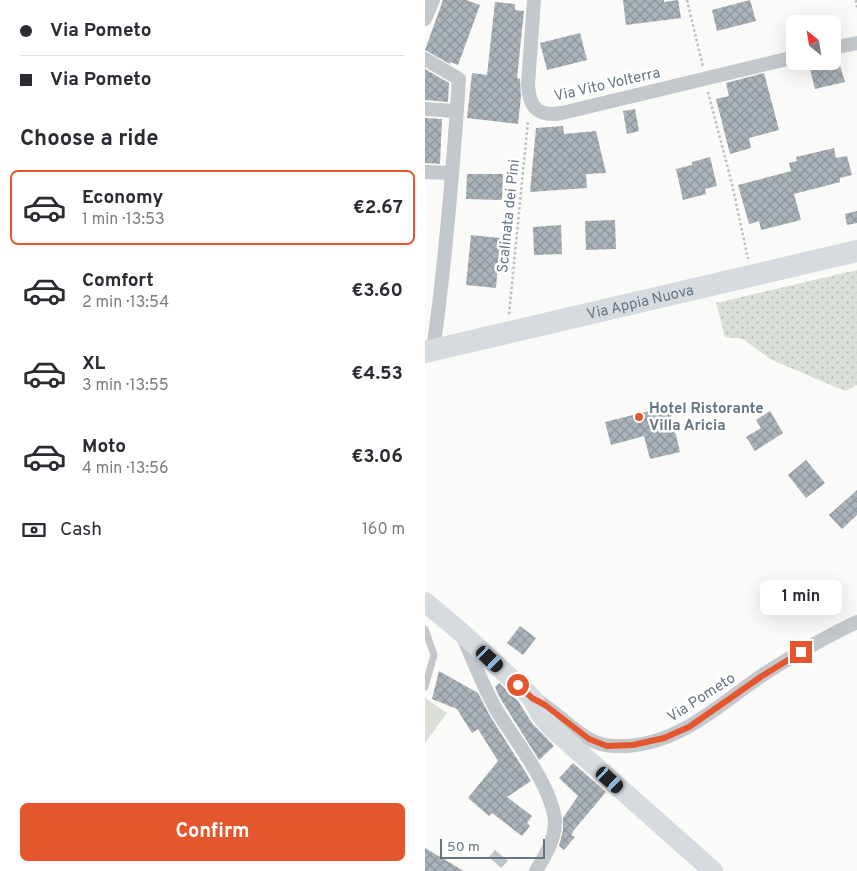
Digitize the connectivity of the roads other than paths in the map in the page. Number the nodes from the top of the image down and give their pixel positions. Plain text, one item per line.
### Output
1 (433, 0) edge
2 (534, 0) edge
3 (425, 19) edge
4 (857, 43) edge
5 (841, 46) edge
6 (425, 59) edge
7 (786, 59) edge
8 (425, 109) edge
9 (457, 111) junction
10 (425, 172) edge
11 (452, 173) junction
12 (857, 251) edge
13 (429, 351) edge
14 (425, 602) edge
15 (857, 622) edge
16 (425, 629) edge
17 (462, 633) junction
18 (425, 687) edge
19 (532, 698) junction
20 (536, 871) edge
21 (713, 871) edge

1 - 3 street
2 - 7 street, Via Vito Volterra
4 - 5 street
6 - 9 street
8 - 9 street
9 - 11 street
10 - 11 street
11 - 13 street
12 - 13 main road, Via Appia Nuova
14 - 17 street
15 - 19 street, Via Pometo
16 - 18 lane
17 - 19 street
17 - 20 street
19 - 21 street

